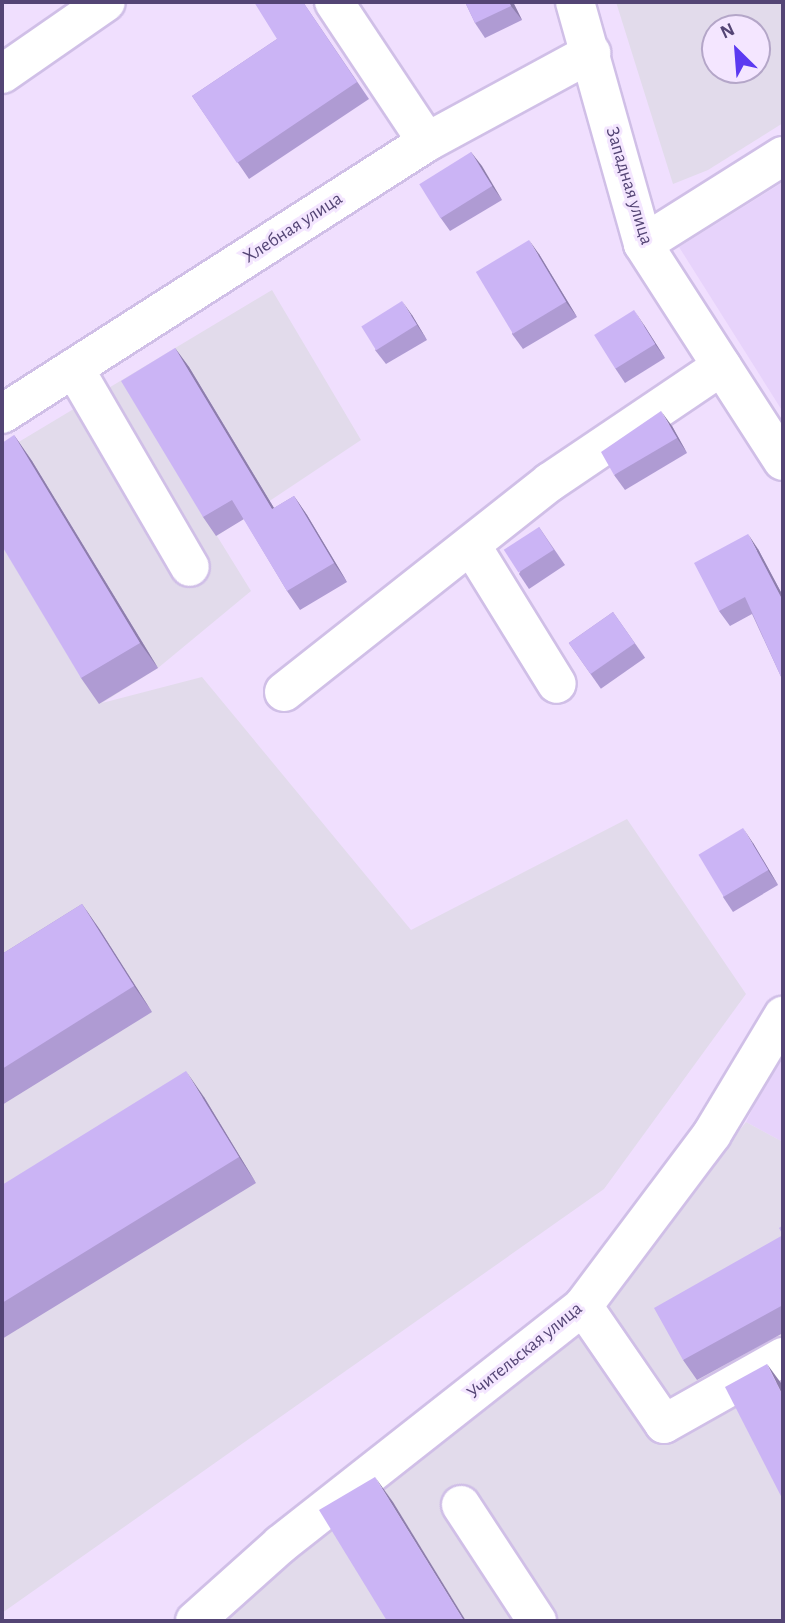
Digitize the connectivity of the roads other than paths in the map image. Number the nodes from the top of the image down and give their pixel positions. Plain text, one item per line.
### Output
1 (106, 2) edge
2 (334, 2) edge
3 (575, 2) edge
4 (591, 53) junction
5 (2, 74) edge
6 (428, 142) junction
7 (783, 156) edge
8 (643, 244) junction
9 (722, 366) junction
10 (74, 368) junction
11 (2, 414) edge
12 (783, 461) edge
13 (471, 545) junction
14 (190, 567) dead end
15 (557, 684) dead end
16 (284, 692) dead end
17 (783, 1016) edge
18 (583, 1306) junction
19 (783, 1357) edge
20 (461, 1505) dead end
21 (195, 1621) edge
22 (537, 1621) edge

1 - 5 street
2 - 6 street
3 - 4 street, Западная улица
4 - 6 street, Хлебная улица
4 - 8 street, Западная улица
6 - 10 street, Хлебная улица
7 - 8 street
8 - 9 street, Западная улица
9 - 12 street, Западная улица
9 - 13 street
10 - 11 street, Хлебная улица
10 - 14 street
13 - 15 street
13 - 16 street
17 - 18 street, Учительская улица
18 - 19 street
18 - 21 street, Учительская улица
20 - 22 street

